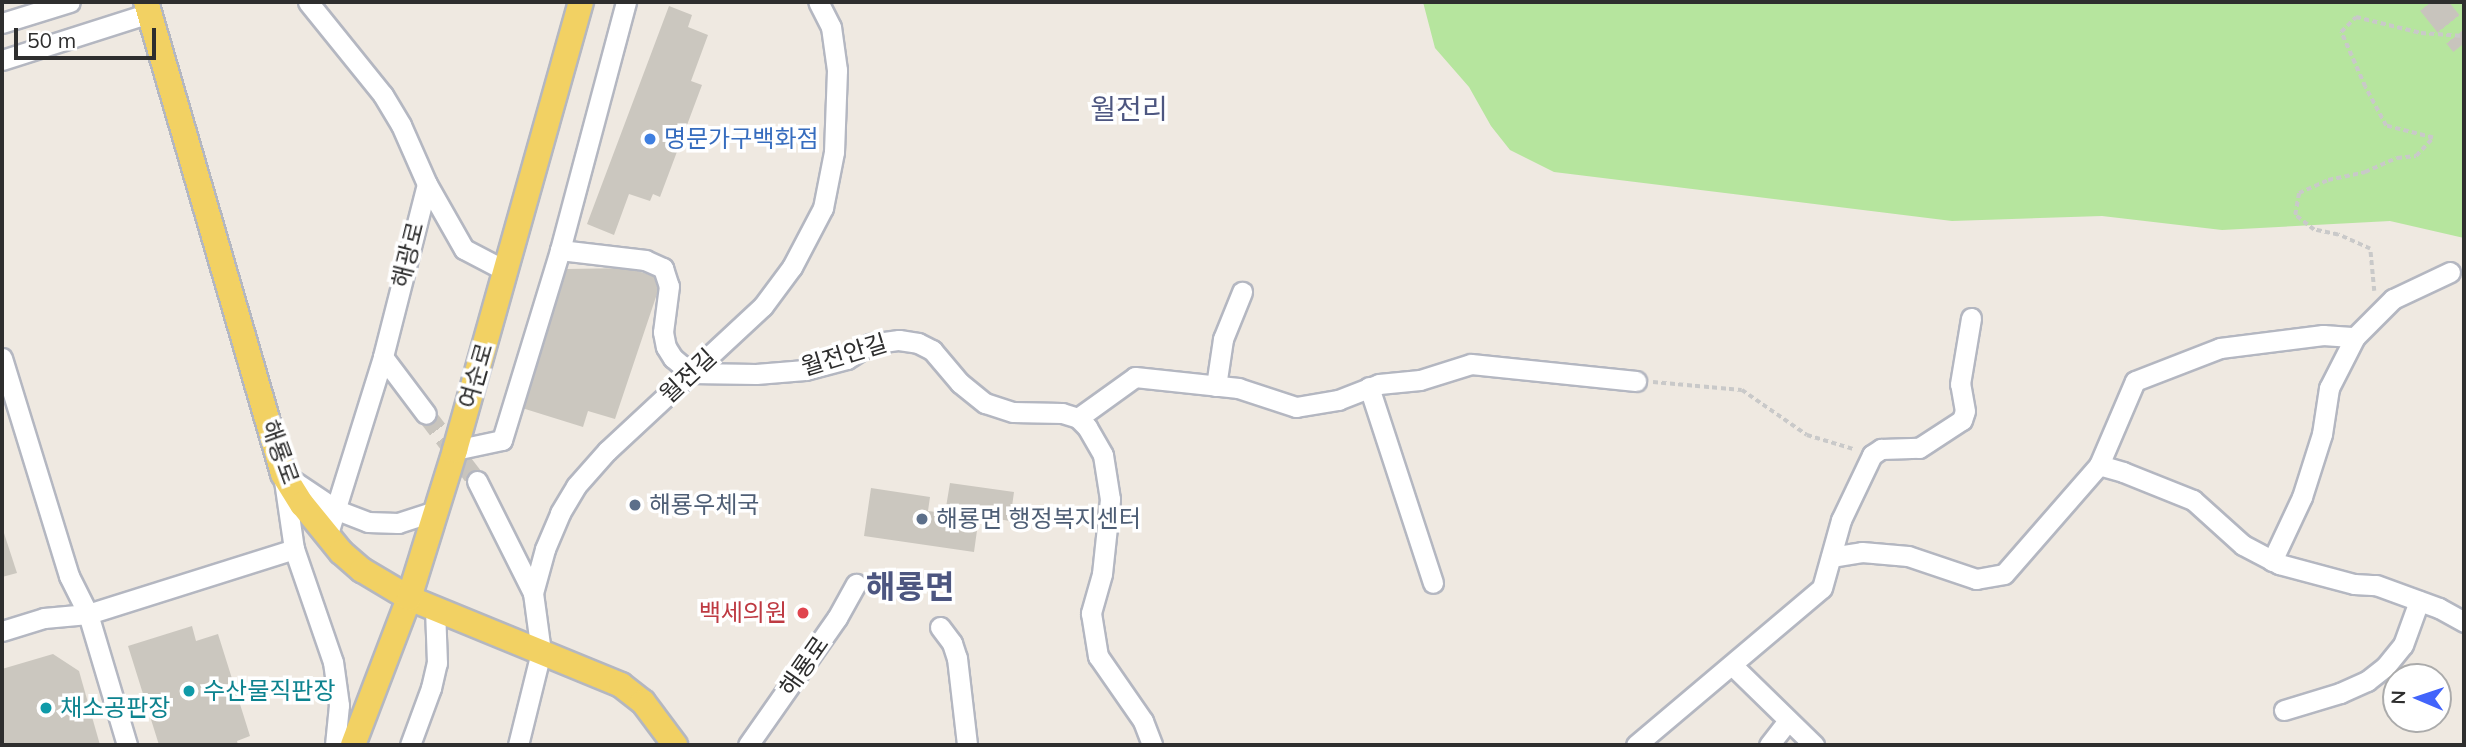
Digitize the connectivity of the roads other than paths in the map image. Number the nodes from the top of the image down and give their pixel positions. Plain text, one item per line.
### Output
1 (70, 2) edge
2 (308, 2) edge
3 (581, 2) edge
4 (626, 2) edge
5 (818, 2) edge
6 (147, 7) edge
7 (2, 23) edge
8 (2, 60) edge
9 (427, 184) junction
10 (560, 250) junction
11 (506, 271) junction
12 (2450, 272) dead end
13 (1242, 292) dead end
14 (1971, 318) dead end
15 (2355, 337) junction
16 (383, 357) junction
17 (2, 358) edge
18 (691, 373) junction
19 (1636, 381) road end
20 (1216, 386) junction
21 (1369, 387) junction
22 (426, 414) tunnel mouth
23 (1078, 418) junction
24 (455, 450) junction
25 (2099, 465) junction
26 (283, 474) junction
27 (477, 481) tunnel mouth
28 (337, 510) junction
29 (435, 511) junction
30 (327, 537) junction
31 (294, 549) junction
32 (1831, 556) junction
33 (2272, 561) junction
34 (1433, 583) dead end
35 (856, 584) dead end
36 (533, 593) junction
37 (409, 598) junction
38 (2419, 601) junction
39 (435, 609) junction
40 (88, 614) junction
41 (2464, 622) edge
42 (940, 627) dead end
43 (2, 631) edge
44 (541, 652) junction
45 (1732, 665) junction
46 (2284, 710) dead end
47 (1787, 722) junction
48 (127, 745) edge
49 (335, 745) edge
50 (353, 745) edge
51 (410, 745) edge
52 (518, 745) edge
53 (675, 745) edge
54 (748, 745) edge
55 (967, 745) edge
56 (1152, 745) edge
57 (1636, 745) edge
58 (1769, 745) edge
59 (1814, 745) edge

1 - 7 street
2 - 9 street
3 - 11 main road, 여순로
4 - 10 street
5 - 18 street, 월전길
6 - 8 street
6 - 26 main road, 해룡로
9 - 11 street
9 - 16 street, 해광로
10 - 18 street
10 - 24 street
11 - 24 main road, 여순로
12 - 15 street
13 - 20 street
14 - 32 street
15 - 25 street
15 - 33 street
16 - 22 street
16 - 28 street, 해광로
17 - 40 street
18 - 23 street, 월전안길
18 - 36 street, 월전길
19 - 21 street
20 - 21 street
20 - 23 street
21 - 34 street
23 - 56 street
24 - 29 main road, 여순로
25 - 32 street
25 - 33 street
26 - 28 street
26 - 30 main road, 해룡로
26 - 31 street
27 - 36 street
28 - 29 street
28 - 30 street, 해광로
29 - 37 main road, 여순로
30 - 37 main road, 해룡로
31 - 40 street
31 - 49 street
32 - 45 street
33 - 38 street
35 - 54 street, 해룡로
36 - 44 street, 월전길
37 - 39 main road, 해룡로
37 - 50 main road, 여순로
38 - 41 street
38 - 46 street
39 - 44 main road, 해룡로
39 - 51 street
40 - 43 street
40 - 48 street
42 - 55 street
44 - 52 street, 월전길
44 - 53 main road, 해룡로
45 - 47 street
45 - 57 street
47 - 58 street
47 - 59 street

